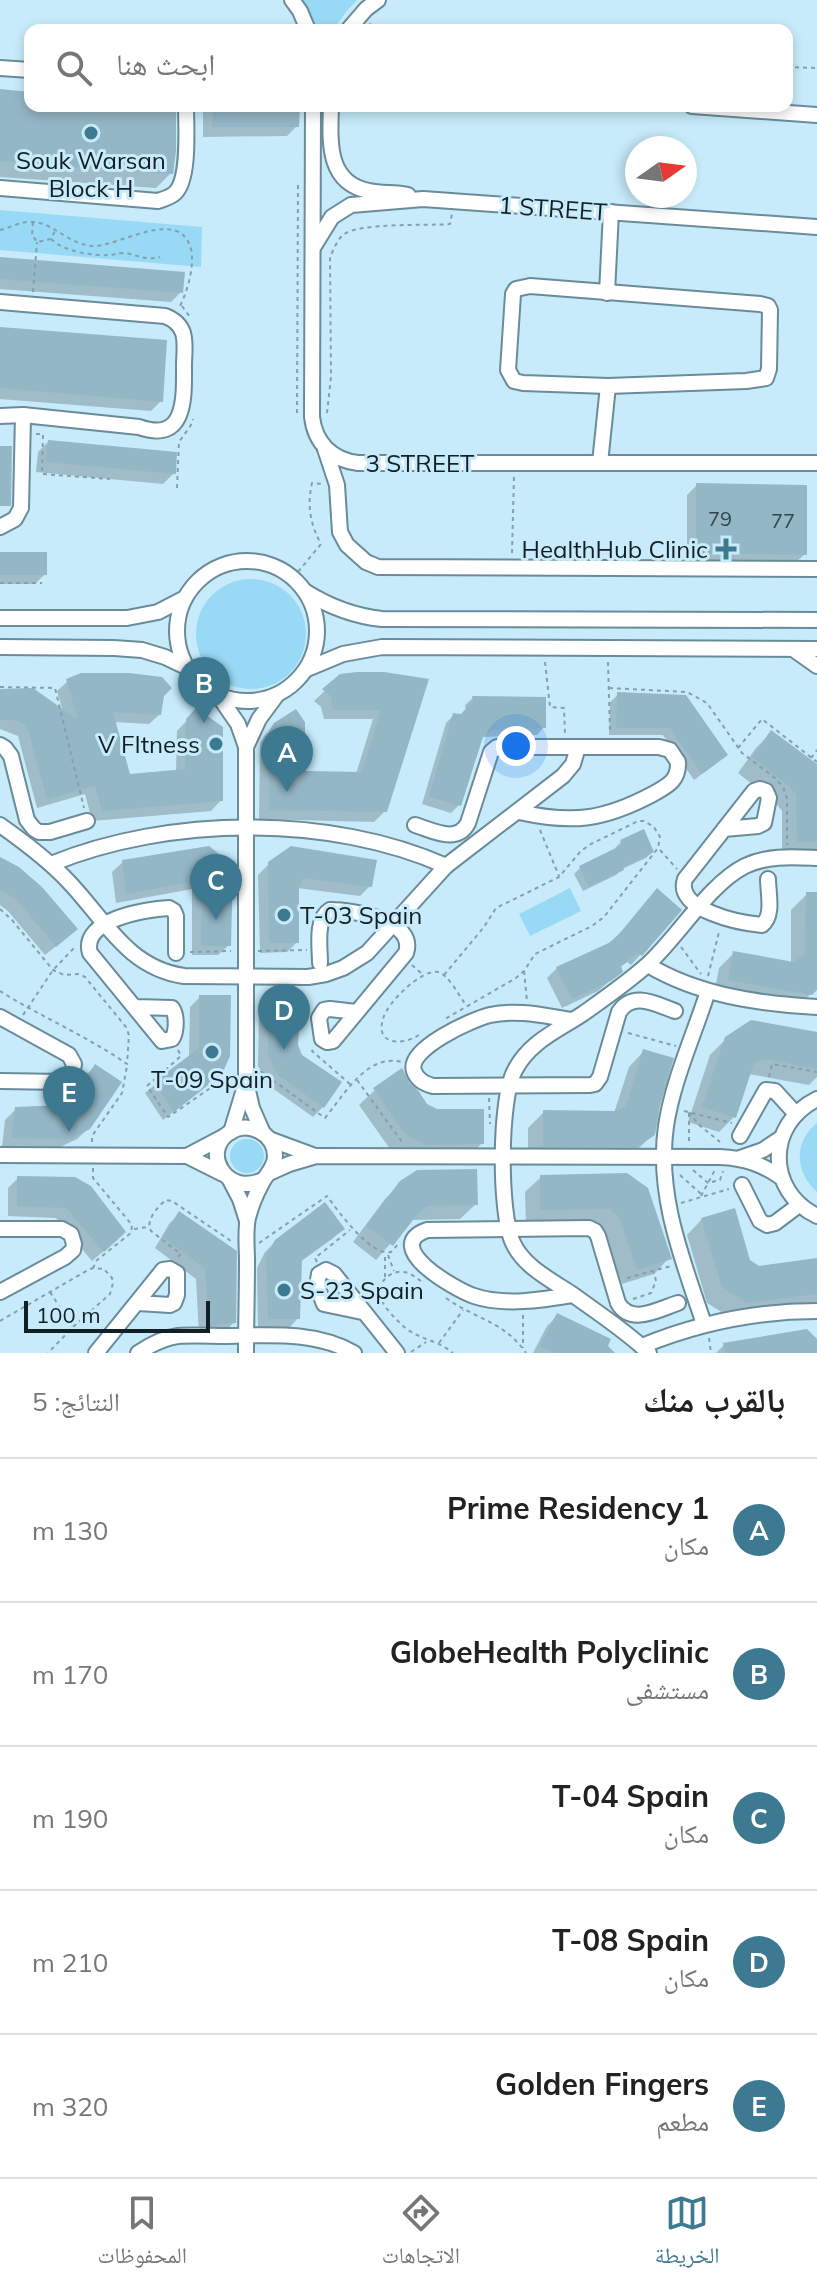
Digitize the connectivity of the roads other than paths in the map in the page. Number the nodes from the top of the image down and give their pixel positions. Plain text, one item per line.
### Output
1 (292, 0) edge
2 (378, 0) edge
3 (305, 24) edge
4 (353, 24) edge
5 (0, 68) edge
6 (24, 70) edge
7 (186, 112) edge
8 (313, 112) edge
9 (331, 112) edge
10 (775, 112) edge
11 (817, 115) edge
12 (0, 188) edge
13 (423, 199) junction
14 (611, 212) junction
15 (817, 227) edge
16 (313, 250) junction
17 (607, 293) junction
18 (0, 302) edge
19 (152, 315) junction
20 (181, 372) junction
21 (608, 386) junction
22 (8, 415) edge
23 (325, 448) junction
24 (600, 463) junction
25 (817, 463) edge
26 (0, 527) edge
27 (817, 569) edge
28 (306, 592) junction
29 (185, 598) junction
30 (0, 618) edge
31 (817, 620) edge
32 (0, 647) edge
33 (793, 648) junction
34 (817, 649) edge
35 (817, 666) edge
36 (188, 668) junction
37 (307, 669) junction
38 (218, 695) junction
39 (277, 695) junction
40 (0, 745) edge
41 (246, 747) junction
42 (571, 747) junction
43 (526, 813) junction
44 (87, 821) road end
45 (0, 825) edge
46 (415, 825) dead end
47 (246, 827) junction
48 (724, 829) dead end
49 (817, 858) edge
50 (51, 864) junction
51 (446, 866) junction
52 (768, 879) dead end
53 (700, 907) junction
54 (105, 924) junction
55 (392, 924) junction
56 (176, 953) dead end
57 (320, 963) dead end
58 (648, 965) junction
59 (246, 977) junction
60 (708, 991) junction
61 (136, 1007) dead end
62 (817, 1007) edge
63 (675, 1011) dead end
64 (356, 1012) junction
65 (0, 1017) edge
66 (572, 1020) junction
67 (0, 1081) edge
68 (246, 1082) junction
69 (508, 1085) junction
70 (817, 1099) edge
71 (796, 1114) junction
72 (742, 1131) road end
73 (229, 1134) junction
74 (266, 1136) junction
75 (781, 1138) junction
76 (0, 1155) edge
77 (187, 1156) junction
78 (316, 1156) junction
79 (504, 1157) junction
80 (664, 1158) junction
81 (739, 1158) junction
82 (266, 1176) junction
83 (227, 1177) junction
84 (782, 1178) junction
85 (742, 1185) road end
86 (799, 1205) junction
87 (817, 1216) edge
88 (247, 1221) junction
89 (0, 1229) edge
90 (508, 1230) junction
91 (0, 1292) edge
92 (572, 1295) junction
93 (138, 1303) junction
94 (678, 1303) dead end
95 (817, 1311) edge
96 (362, 1312) junction
97 (704, 1324) junction
98 (246, 1335) junction
99 (646, 1350) edge
100 (96, 1353) edge
101 (138, 1353) edge
102 (246, 1353) edge
103 (354, 1353) edge
104 (397, 1353) edge

1 - 3 street
2 - 4 street
5 - 6 street
7 - 12 street
8 - 16 street
9 - 13 street
10 - 11 street
13 - 14 street, 1 STREET
13 - 16 street, 1 STREET
14 - 15 street, 1 STREET
14 - 17 street
16 - 23 street
17 - 21 street
17 - 21 street
18 - 19 street
19 - 20 street
19 - 20 street
20 - 22 street
21 - 24 street
22 - 26 street
23 - 24 street, 3 STREET
23 - 27 street
24 - 25 street, 3 STREET
28 - 29 street
28 - 31 street
28 - 37 street
29 - 30 street
29 - 36 street
32 - 36 street
33 - 34 street
33 - 35 street
33 - 37 street
36 - 38 street
37 - 39 street
38 - 39 street
38 - 41 street
39 - 41 street
40 - 44 street
41 - 47 street
42 - 43 street
42 - 43 street
42 - 46 street
43 - 51 street
45 - 50 street
47 - 50 street
47 - 51 street
47 - 59 street
48 - 53 street
49 - 53 street
50 - 54 street
51 - 55 street
52 - 53 street
53 - 58 street
54 - 56 street
54 - 59 street
54 - 61 street
55 - 57 street
55 - 59 street
55 - 64 street
58 - 60 street
58 - 66 street
59 - 68 street
60 - 62 street
60 - 80 street
63 - 69 street
64 - 64 street
65 - 67 street
66 - 69 street
66 - 69 street
68 - 73 street
68 - 74 street
69 - 79 street
70 - 71 street
71 - 72 street
71 - 75 street
73 - 74 street
73 - 77 street
73 - 83 street
74 - 78 street
74 - 82 street
75 - 81 street
75 - 84 street
76 - 77 street
77 - 83 street
78 - 79 street
78 - 82 street
79 - 80 street
79 - 90 street
80 - 81 street
80 - 97 street
81 - 84 street
82 - 83 street
82 - 88 street
83 - 88 street
84 - 86 street
85 - 86 street
86 - 87 street
88 - 98 street
89 - 91 street
90 - 92 street
90 - 92 street
90 - 94 street
92 - 99 street
93 - 93 street
93 - 100 street
95 - 97 street
96 - 96 street
96 - 104 street
97 - 99 street
98 - 101 street
98 - 102 street
98 - 103 street

